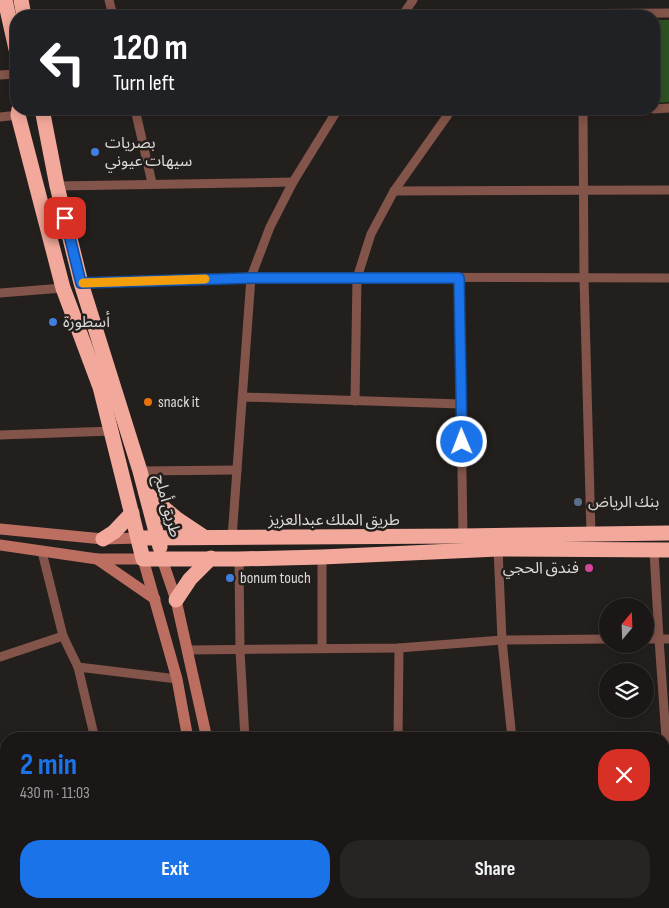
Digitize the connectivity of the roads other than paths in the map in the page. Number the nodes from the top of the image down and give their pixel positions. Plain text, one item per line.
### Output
1 (4, 0) edge
2 (10, 25) edge
3 (19, 115) edge
4 (43, 115) edge
5 (136, 115) edge
6 (334, 115) edge
7 (448, 115) edge
8 (583, 115) edge
9 (293, 182) junction
10 (152, 184) junction
11 (57, 186) junction
12 (583, 190) junction
13 (669, 190) edge
14 (394, 191) junction
15 (252, 278) junction
16 (357, 278) junction
17 (459, 278) junction
18 (584, 278) junction
19 (669, 278) edge
20 (81, 283) junction
21 (63, 288) junction
22 (0, 293) edge
23 (242, 397) junction
24 (355, 401) junction
25 (461, 404) junction
26 (112, 431) junction
27 (0, 435) edge
28 (140, 470) junction
29 (237, 470) junction
30 (146, 493) junction
31 (132, 513) junction
32 (0, 529) edge
33 (669, 533) edge
34 (591, 534) junction
35 (463, 536) junction
36 (204, 537) junction
37 (138, 538) junction
38 (158, 538) junction
39 (232, 538) junction
40 (104, 539) junction
41 (0, 545) edge
42 (498, 549) junction
43 (662, 550) edge
44 (42, 552) junction
45 (322, 557) junction
46 (211, 558) junction
47 (97, 559) junction
48 (143, 559) junction
49 (162, 559) junction
50 (240, 559) junction
51 (155, 599) junction
52 (176, 600) junction
53 (63, 636) junction
54 (599, 639) edge
55 (654, 639) edge
56 (659, 639) junction
57 (669, 639) edge
58 (502, 640) junction
59 (322, 648) junction
60 (399, 648) junction
61 (187, 650) junction
62 (240, 650) junction
63 (0, 657) edge
64 (78, 667) junction
65 (177, 679) junction
66 (92, 732) edge
67 (187, 732) edge
68 (205, 732) edge
69 (244, 732) edge
70 (398, 732) edge
71 (511, 732) edge
72 (666, 732) edge

1 - 2 highway
3 - 21 highway
4 - 11 highway, طريق أملج
5 - 10 street
6 - 9 street
7 - 14 street
8 - 12 street
9 - 10 street
9 - 15 street
10 - 11 street
11 - 20 highway, طريق أملج
12 - 13 street
12 - 14 street
12 - 18 street
14 - 16 street
15 - 16 street
15 - 20 street
15 - 23 street
16 - 17 street
16 - 24 street
17 - 18 street
17 - 25 street
18 - 19 street
18 - 34 street
20 - 28 highway, طريق أملج
21 - 22 street
21 - 26 highway
23 - 24 street
23 - 29 street
24 - 25 street
25 - 35 street
26 - 27 street
26 - 31 highway
28 - 29 street
28 - 30 highway, طريق أملج
29 - 39 street
30 - 36 highway
30 - 38 highway, طريق أملج
31 - 37 highway
31 - 40 highway
32 - 40 street, طريق الملك عبدالعزيز
33 - 34 highway, طريق الملك عبدالعزيز
34 - 35 highway, طريق الملك عبدالعزيز
35 - 39 highway, طريق الملك عبدالعزيز
36 - 38 highway, طريق الملك عبدالعزيز
36 - 39 highway, طريق الملك عبدالعزيز
37 - 38 highway, طريق الملك عبدالعزيز
37 - 40 street, طريق الملك عبدالعزيز
37 - 48 highway
38 - 49 highway, طريق أملج
41 - 44 street
42 - 43 highway, طريق الملك عبدالعزيز
42 - 45 highway, طريق الملك عبدالعزيز
42 - 58 street
43 - 56 street
44 - 47 street
44 - 53 street
45 - 50 highway, طريق الملك عبدالعزيز
45 - 59 street
46 - 49 highway, طريق الملك عبدالعزيز
46 - 50 highway, طريق الملك عبدالعزيز
46 - 52 highway
47 - 48 street
47 - 51 street
48 - 49 highway, طريق أملج
48 - 51 street
49 - 52 street
50 - 62 street
51 - 65 street
52 - 61 street
53 - 63 street
53 - 64 street
54 - 58 street
55 - 56 street
56 - 57 street
56 - 72 street
58 - 60 street
58 - 71 street
59 - 60 street
59 - 62 street
60 - 70 street
61 - 62 street
61 - 68 street
62 - 69 street
64 - 65 street
64 - 66 street
65 - 67 street

